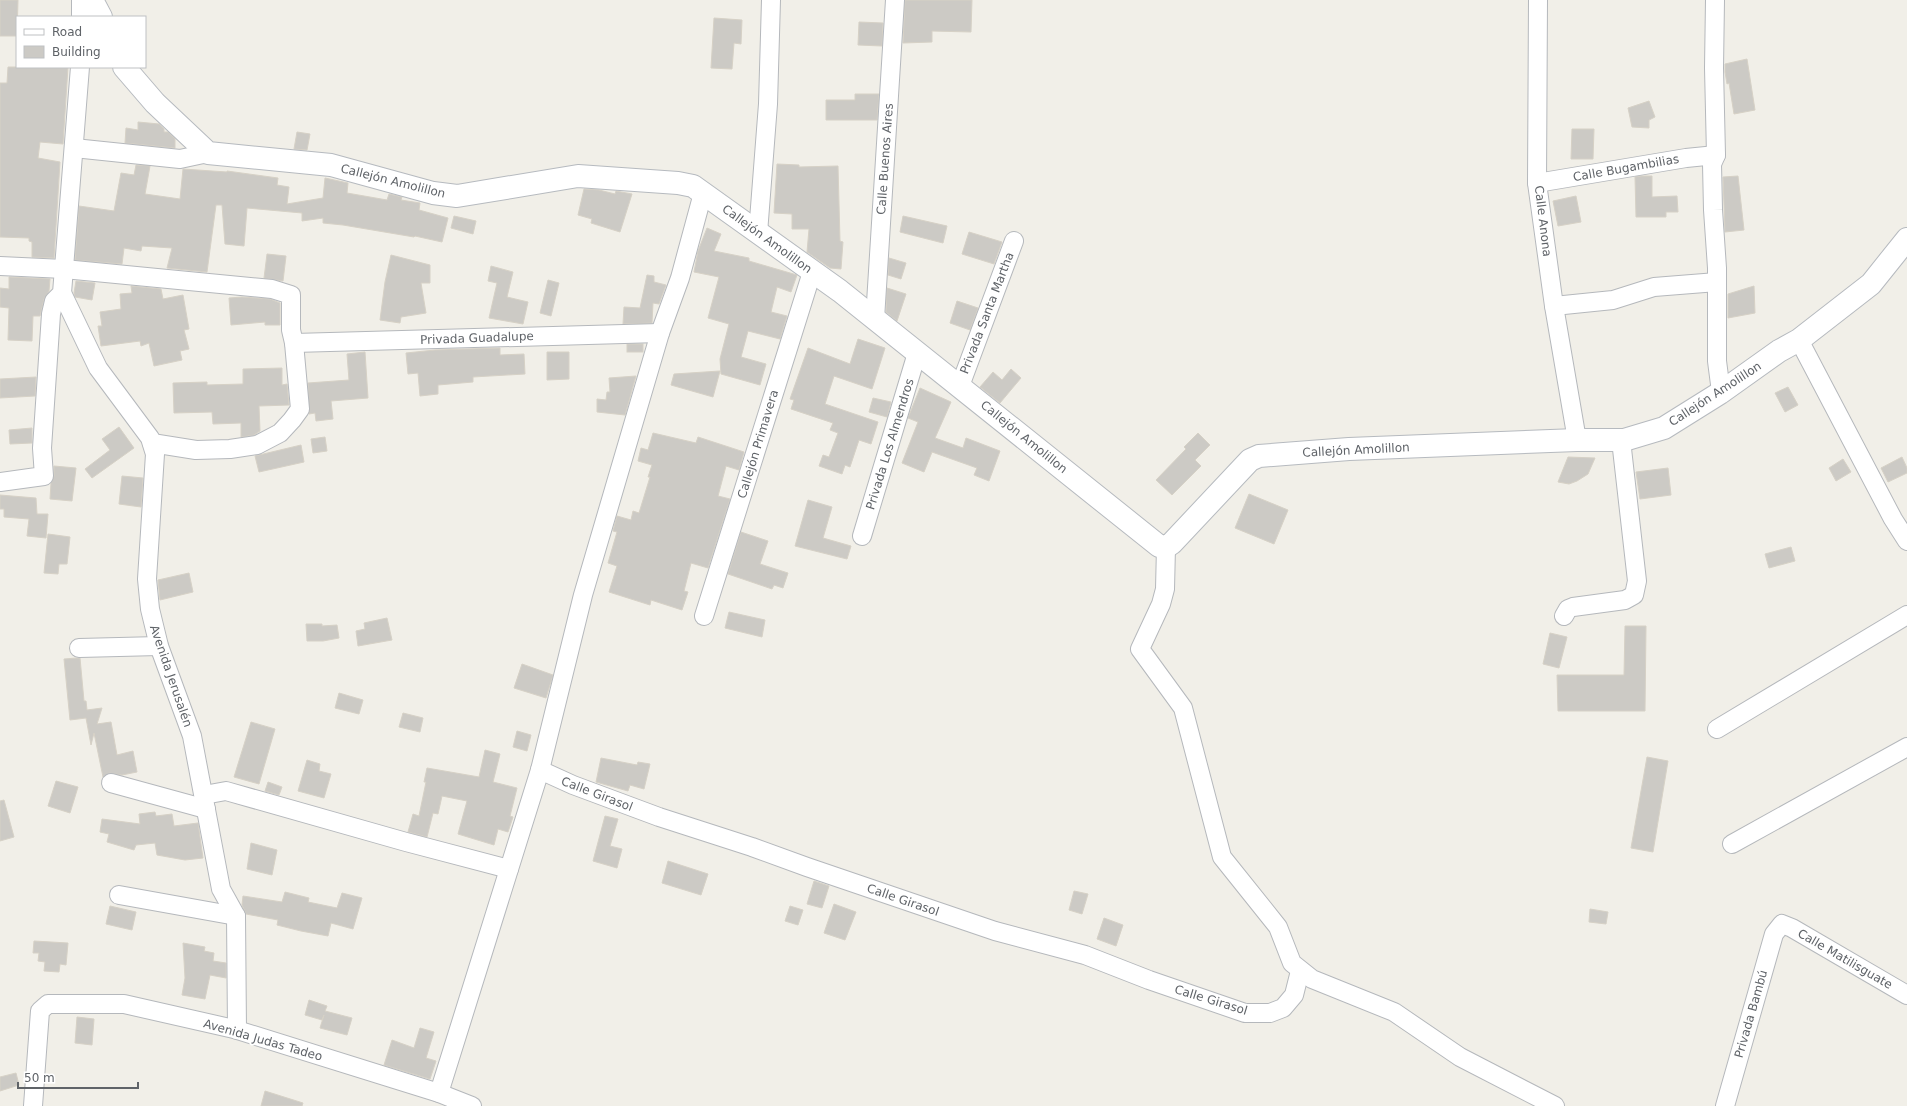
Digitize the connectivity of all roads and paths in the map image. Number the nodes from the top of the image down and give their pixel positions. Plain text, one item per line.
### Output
1 (81, 0) edge
2 (92, 0) edge
3 (771, 0) edge
4 (895, 0) edge
5 (1538, 0) edge
6 (1715, 0) edge
7 (81, 16) edge
8 (100, 16) edge
9 (80, 68) edge
10 (125, 68) edge
11 (74, 148) junction
12 (208, 153) junction
13 (1716, 155) junction
14 (1537, 183) junction
15 (703, 193) junction
16 (758, 232) junction
17 (1907, 239) edge
18 (1014, 241) dead end
19 (0, 266) edge
20 (64, 269) junction
21 (812, 272) junction
22 (1717, 282) junction
23 (62, 293) junction
24 (1554, 306) junction
25 (875, 319) junction
26 (660, 333) junction
27 (1799, 340) junction
28 (294, 343) junction
29 (917, 353) junction
30 (960, 386) junction
31 (1721, 392) junction
32 (1577, 440) junction
33 (1621, 440) junction
34 (152, 443) junction
35 (0, 482) edge
36 (862, 536) dead end
37 (1907, 541) edge
38 (1166, 546) junction
39 (1907, 615) edge
40 (704, 616) dead end
41 (1564, 616) dead end
42 (159, 646) junction
43 (79, 648) dead end
44 (1717, 729) dead end
45 (1907, 747) edge
46 (540, 770) junction
47 (111, 783) dead end
48 (205, 802) junction
49 (1732, 844) dead end
50 (509, 869) junction
51 (119, 895) dead end
52 (236, 916) junction
53 (1782, 924) joint
54 (1300, 971) junction
55 (1907, 995) edge
56 (237, 1030) junction
57 (439, 1093) junction
58 (33, 1106) edge
59 (472, 1106) edge
60 (1555, 1106) edge
61 (1725, 1106) edge

1 - 7 street
2 - 8 street
3 - 16 street
4 - 25 street, Calle Buenos Aires
5 - 14 street, Calle Anona
6 - 13 street
9 - 11 street
10 - 12 street
11 - 12 street
11 - 20 street
12 - 15 street, Callejón Amolillon
13 - 14 street, Calle Bugambilias
13 - 22 street
14 - 24 street, Calle Anona
15 - 16 street, Callejón Amolillon
15 - 26 street
16 - 21 street, Callejón Amolillon
17 - 27 street, Callejón Amolillon
18 - 30 street, Privada Santa Martha
19 - 20 street
20 - 23 street
20 - 28 street
21 - 25 street, Callejón Amolillon
21 - 40 street, Callejón Primavera
22 - 24 street
22 - 31 street
23 - 34 street, Avenida Jerusalén
23 - 35 street
24 - 32 street, Calle Anona
25 - 29 street, Callejón Amolillon
26 - 28 street, Privada Guadalupe
26 - 46 street
27 - 31 street, Callejón Amolillon
27 - 37 street
28 - 34 street
29 - 30 street, Callejón Amolillon
29 - 36 street, Privada Los Almendros
30 - 38 street, Callejón Amolillon
31 - 33 street, Callejón Amolillon
32 - 33 street, Callejón Amolillon
32 - 38 street, Callejón Amolillon
33 - 41 street
34 - 42 street, Avenida Jerusalén
38 - 54 street
39 - 44 street
42 - 43 street
42 - 48 street, Avenida Jerusalén
45 - 49 street
46 - 50 street
46 - 54 street, Calle Girasol
47 - 48 street
48 - 50 street
48 - 52 street, Avenida Jerusalén
50 - 57 street
51 - 52 street
52 - 56 street, Avenida Jerusalén
53 - 55 street, Calle Matilisguate
53 - 61 street, Privada Bambú
54 - 60 street
56 - 57 street, Avenida Judas Tadeo
56 - 58 street, Avenida Judas Tadeo
57 - 59 street, Avenida Judas Tadeo

